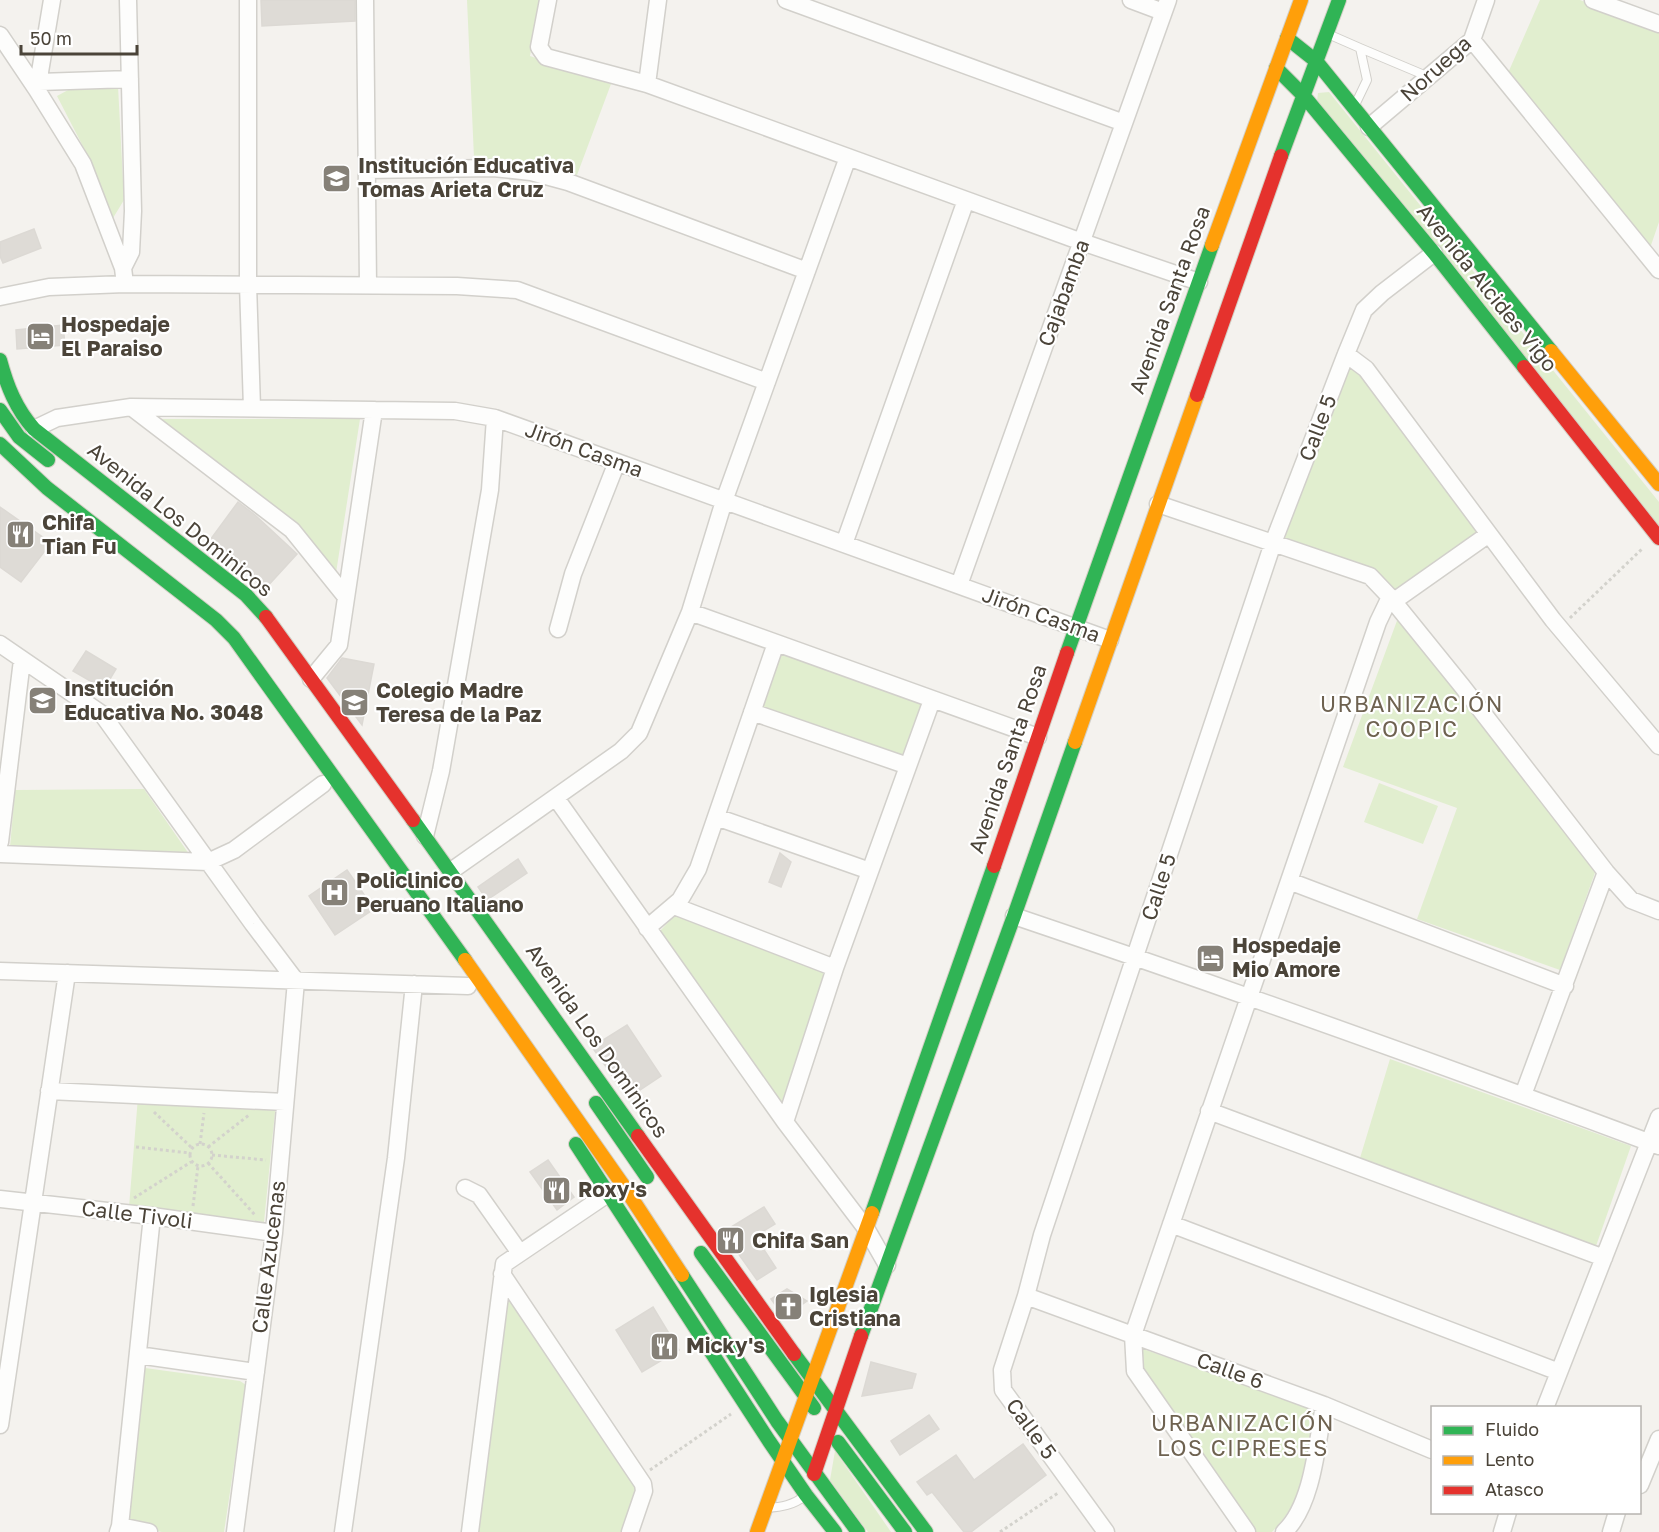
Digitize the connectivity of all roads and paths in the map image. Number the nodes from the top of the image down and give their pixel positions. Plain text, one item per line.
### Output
1 (52, 0) edge
2 (128, 0) edge
3 (248, 0) edge
4 (365, 0) edge
5 (548, 0) edge
6 (658, 0) edge
7 (786, 0) edge
8 (1131, 0) edge
9 (1301, 0) edge
10 (1339, 0) edge
11 (1486, 0) edge
12 (1603, 2) edge
13 (1166, 6) edge
14 (1659, 24) edge
15 (1326, 33) junction
16 (0, 35) edge
17 (1287, 38) junction
18 (1472, 40) junction
19 (1360, 48) junction
20 (1316, 62) junction
21 (1276, 68) junction
22 (1429, 77) junction
23 (130, 79) junction
24 (647, 84) junction
25 (38, 86) junction
26 (1303, 95) junction
27 (1354, 108) junction
28 (1124, 123) junction
29 (1370, 127) junction
30 (848, 157) junction
31 (367, 170) junction
32 (966, 200) junction
33 (1082, 242) junction
34 (1434, 253) junction
35 (1659, 270) edge
36 (807, 271) junction
37 (124, 276) junction
38 (1199, 282) junction
39 (248, 284) junction
40 (368, 285) junction
41 (0, 297) edge
42 (1346, 354) junction
43 (0, 360) edge
44 (767, 382) junction
45 (131, 407) junction
46 (252, 408) junction
47 (0, 410) edge
48 (374, 410) junction
49 (495, 418) junction
50 (34, 429) junction
51 (0, 444) edge
52 (617, 462) junction
53 (8, 470) dead end
54 (61, 470) dead end
55 (1659, 484) edge
56 (47, 488) junction
57 (724, 501) junction
58 (1158, 504) junction
59 (65, 518) junction
60 (1489, 534) junction
61 (1658, 537) edge
62 (1273, 543) junction
63 (844, 544) junction
64 (170, 554) dead end
65 (205, 564) junction
66 (959, 585) junction
67 (346, 597) junction
68 (1392, 599) junction
69 (241, 610) dead end
70 (690, 612) junction
71 (1076, 627) junction
72 (1560, 628) junction
73 (558, 629) dead end
74 (1110, 640) junction
75 (776, 643) junction
76 (0, 644) edge
77 (22, 660) junction
78 (311, 679) junction
79 (932, 700) junction
80 (752, 712) junction
81 (1038, 737) junction
82 (1659, 746) edge
83 (908, 766) junction
84 (323, 784) junction
85 (556, 798) junction
86 (362, 815) junction
87 (716, 817) junction
88 (425, 836) junction
89 (0, 842) edge
90 (369, 848) junction
91 (0, 854) edge
92 (208, 862) junction
93 (870, 871) junction
94 (451, 872) junction
95 (1606, 872) junction
96 (1289, 881) junction
97 (451, 895) junction
98 (674, 906) junction
99 (1659, 911) edge
100 (480, 912) junction
101 (1014, 916) junction
102 (647, 928) junction
103 (1136, 957) junction
104 (835, 968) junction
105 (0, 971) edge
106 (67, 973) junction
107 (296, 981) junction
108 (414, 984) junction
109 (468, 986) junction
110 (1565, 986) junction
111 (519, 993) dead end
112 (1248, 996) junction
113 (508, 1045) dead end
114 (50, 1091) junction
115 (587, 1091) dead end
116 (1523, 1095) junction
117 (285, 1102) junction
118 (149, 1107) dead end
119 (1209, 1111) junction
120 (204, 1112) dead end
121 (250, 1115) dead end
122 (1659, 1117) edge
123 (785, 1122) junction
124 (569, 1134) dead end
125 (200, 1144) junction
126 (1654, 1144) edge
127 (136, 1147) dead end
128 (208, 1147) junction
129 (191, 1151) junction
130 (212, 1155) junction
131 (266, 1160) dead end
132 (191, 1162) junction
133 (208, 1163) junction
134 (198, 1166) junction
135 (655, 1187) dead end
136 (465, 1188) dead end
137 (609, 1193) junction
138 (0, 1199) edge
139 (132, 1199) dead end
140 (33, 1203) junction
141 (193, 1212) dead end
142 (152, 1216) junction
143 (259, 1219) dead end
144 (1171, 1224) junction
145 (867, 1230) junction
146 (274, 1233) junction
147 (695, 1244) dead end
148 (520, 1252) junction
149 (1604, 1258) junction
150 (887, 1265) junction
151 (502, 1274) junction
152 (1026, 1296) junction
153 (1133, 1335) junction
154 (138, 1355) junction
155 (1559, 1371) junction
156 (256, 1372) junction
157 (813, 1381) junction
158 (807, 1398) junction
159 (746, 1404) junction
160 (1324, 1405) junction
161 (1545, 1406) edge
162 (836, 1413) junction
163 (0, 1425) edge
164 (829, 1431) junction
165 (1659, 1439) edge
166 (791, 1441) junction
167 (1431, 1450) edge
168 (784, 1462) junction
169 (814, 1474) junction
170 (639, 1478) junction
171 (1641, 1483) edge
172 (1071, 1484) junction
173 (806, 1495) junction
174 (766, 1508) junction
175 (1507, 1514) edge
176 (1616, 1514) edge
177 (119, 1529) edge
178 (149, 1532) edge
179 (235, 1532) edge
180 (343, 1532) edge
181 (470, 1532) edge
182 (630, 1532) edge
183 (757, 1532) edge
184 (835, 1532) edge
185 (858, 1532) edge
186 (904, 1532) edge
187 (926, 1532) edge
188 (1000, 1532) edge
189 (1106, 1532) edge
190 (1247, 1532) edge
191 (1284, 1532) edge
192 (1502, 1532) edge
193 (1611, 1532) edge

1 - 25 street
2 - 23 street
3 - 39 street
4 - 31 street
5 - 24 street
6 - 24 street
7 - 28 street
8 - 13 street
9 - 17 main road, Avenida Santa Rosa
10 - 15 main road
11 - 18 street, Noruega
12 - 14 street
13 - 28 street, Cajabamba
15 - 19 lane
15 - 20 main road
16 - 25 street
17 - 20 main road, Avenida Alcides Vigo
17 - 21 main road, Avenida Santa Rosa
18 - 22 street, Noruega
18 - 35 street
19 - 22 lane
19 - 27 lane
20 - 26 main road
20 - 27 main road, Avenida Alcides Vigo
21 - 26 main road, Avenida Alcides Vigo
21 - 38 main road, Avenida Santa Rosa
22 - 29 street, Noruega
23 - 25 street
23 - 37 street
24 - 30 street
25 - 37 street
26 - 34 main road, Avenida Alcides Vigo
26 - 58 main road
27 - 29 main road, Avenida Alcides Vigo
28 - 33 street, Cajabamba
29 - 55 main road, Avenida Alcides Vigo
30 - 32 street
30 - 36 street
31 - 36 street
31 - 40 street
32 - 33 street
32 - 63 street
33 - 38 street
33 - 66 street, Cajabamba
34 - 42 street, Calle 5
34 - 61 main road, Avenida Alcides Vigo
36 - 44 street
37 - 39 street
37 - 41 street
38 - 71 main road, Avenida Santa Rosa
39 - 40 street
39 - 46 street
40 - 44 street
42 - 60 street
42 - 62 street, Calle 5
43 - 50 main road, Avenida Los Dominicos
44 - 57 street
45 - 46 street, Jirón Casma
45 - 50 street, Jirón Casma
45 - 67 street
46 - 48 street, Jirón Casma
47 - 54 main road, Avenida Los Dominicos
48 - 49 street, Jirón Casma
48 - 67 street
49 - 52 street, Jirón Casma
49 - 88 street
50 - 65 main road, Avenida Los Dominicos
51 - 56 main road
52 - 57 street, Jirón Casma
52 - 73 street
53 - 59 main road
56 - 59 main road
56 - 86 main road
57 - 63 street, Jirón Casma
57 - 70 street
58 - 62 street
58 - 74 main road
59 - 84 main road
60 - 68 street
60 - 72 street
61 - 72 path
62 - 68 street
62 - 103 street, Calle 5
63 - 66 street, Jirón Casma
64 - 65 main road
65 - 78 main road, Avenida Los Dominicos
66 - 71 street, Jirón Casma
67 - 78 street
68 - 95 street
68 - 96 street
69 - 97 main road, Avenida Los Dominicos
70 - 75 street
70 - 85 street
71 - 74 street, Jirón Casma
71 - 81 main road, Avenida Santa Rosa
72 - 82 street
74 - 101 main road
75 - 79 street
75 - 80 street
76 - 77 street
77 - 89 street
77 - 92 street
78 - 88 main road, Avenida Los Dominicos
79 - 81 street
79 - 83 street
80 - 83 street
80 - 87 street
81 - 145 main road, Avenida Santa Rosa
83 - 93 street
84 - 90 main road
84 - 92 street
85 - 94 street
85 - 102 street
86 - 90 main road
86 - 166 main road
87 - 93 street
87 - 98 street
88 - 94 main road, Avenida Los Dominicos
90 - 109 main road
91 - 92 street
92 - 107 street
93 - 104 street
94 - 100 main road, Avenida Los Dominicos
95 - 99 street
95 - 110 street
96 - 110 street
96 - 112 street
97 - 100 main road
97 - 111 main road, Avenida Los Dominicos
98 - 102 street
98 - 104 street
100 - 157 main road, Avenida Los Dominicos
101 - 103 street
101 - 150 main road
102 - 123 street
103 - 112 street
103 - 152 street, Calle 5
104 - 123 street
105 - 106 street
106 - 107 street
106 - 114 street
107 - 108 street
107 - 117 street, Calle Azucenas
108 - 109 street
108 - 180 street
109 - 113 main road
110 - 116 street
112 - 116 street
112 - 119 street
114 - 117 street
114 - 140 street
115 - 135 main road, Avenida Los Dominicos
116 - 126 street
117 - 146 street, Calle Azucenas
118 - 129 path
119 - 144 street
119 - 149 street
120 - 125 path
121 - 128 path
122 - 126 street
123 - 145 street
124 - 137 main road
125 - 128 path
125 - 129 path
126 - 149 street
127 - 129 path
128 - 130 path
129 - 132 path
130 - 131 path
130 - 133 path
132 - 134 path
132 - 139 path
133 - 134 path
133 - 143 path
134 - 141 path
136 - 148 street
137 - 148 street
137 - 159 main road
138 - 140 street, Calle Tivoli
140 - 142 street, Calle Tivoli
140 - 163 street
142 - 146 street, Calle Tivoli
142 - 154 street
144 - 153 street
144 - 155 street
145 - 150 street
145 - 157 main road, Avenida Santa Rosa
146 - 156 street, Calle Azucenas
147 - 158 main road
148 - 151 street
149 - 155 street
150 - 162 main road
151 - 170 street
151 - 181 street
152 - 153 street, Calle 6
152 - 172 street, Calle 5
153 - 160 street, Calle 6
153 - 190 street
154 - 156 street
154 - 177 street
155 - 161 street
156 - 179 street, Calle Azucenas
157 - 158 main road, Avenida Santa Rosa
157 - 162 main road, Avenida Los Dominicos
158 - 164 main road
158 - 166 main road, Avenida Santa Rosa
159 - 168 main road
159 - 170 path
160 - 167 street, Calle 6
160 - 191 street
162 - 164 main road
162 - 187 main road, Avenida Los Dominicos
164 - 169 main road
164 - 186 main road
165 - 171 street
166 - 168 main road, Avenida Santa Rosa
166 - 169 main road
168 - 173 main road
168 - 174 main road, Avenida Santa Rosa
169 - 185 main road
170 - 182 street
172 - 188 path
172 - 189 street, Calle 5
173 - 174 lane
173 - 184 main road
174 - 183 main road, Avenida Santa Rosa
175 - 192 street
176 - 193 street
177 - 178 street

